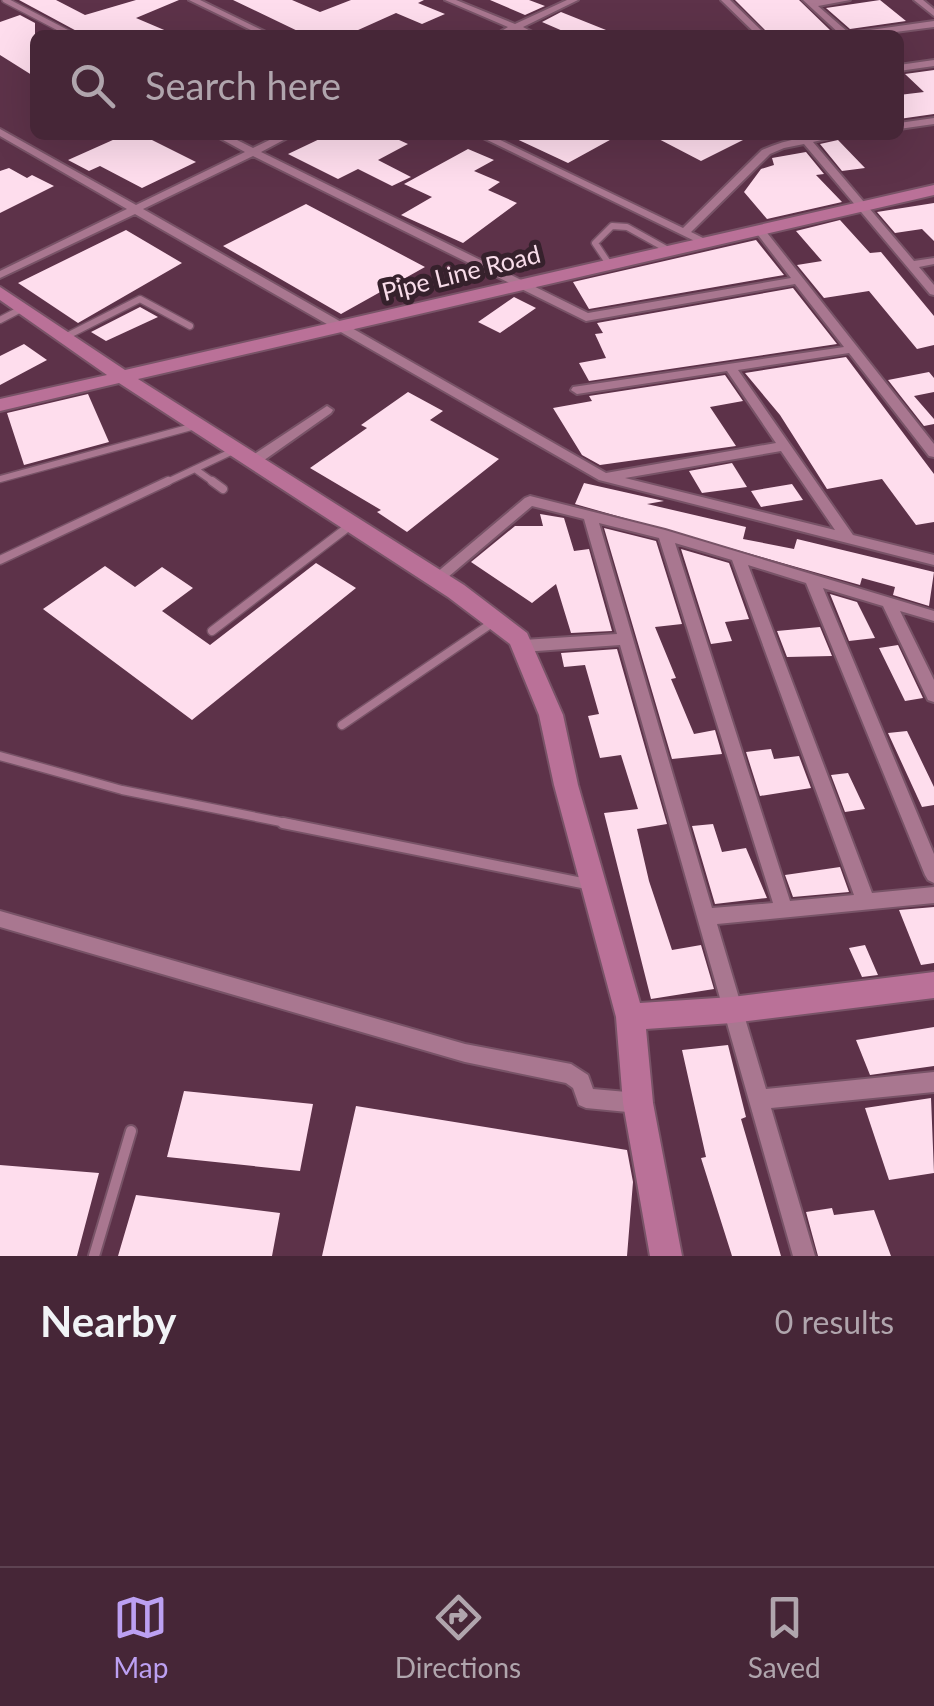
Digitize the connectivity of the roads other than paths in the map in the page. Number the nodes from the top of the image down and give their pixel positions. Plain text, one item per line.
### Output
1 (5, 0) edge
2 (193, 0) edge
3 (449, 0) edge
4 (574, 0) edge
5 (709, 0) edge
6 (725, 0) edge
7 (846, 0) edge
8 (918, 0) edge
9 (810, 2) edge
10 (733, 8) junction
11 (934, 12) edge
12 (934, 24) edge
13 (515, 27) junction
14 (62, 30) edge
15 (257, 30) edge
16 (509, 30) edge
17 (522, 30) edge
18 (757, 30) edge
19 (843, 30) edge
20 (888, 30) edge
21 (934, 63) edge
22 (904, 67) edge
23 (934, 121) edge
24 (904, 125) edge
25 (0, 132) edge
26 (229, 140) edge
27 (278, 140) edge
28 (493, 140) edge
29 (802, 140) edge
30 (806, 140) edge
31 (253, 152) junction
32 (934, 190) edge
33 (138, 207) junction
34 (866, 207) junction
35 (686, 231) junction
36 (760, 231) junction
37 (705, 243) junction
38 (670, 250) junction
39 (934, 261) edge
40 (609, 264) junction
41 (910, 265) junction
42 (0, 275) edge
43 (798, 280) junction
44 (523, 283) junction
45 (0, 292) edge
46 (934, 292) edge
47 (23, 308) junction
48 (0, 320) edge
49 (190, 326) dead end
50 (338, 328) junction
51 (65, 337) junction
52 (852, 349) junction
53 (728, 366) junction
54 (121, 376) junction
55 (577, 390) dead end
56 (0, 405) edge
57 (326, 410) dead end
58 (199, 424) junction
59 (783, 446) junction
60 (934, 453) edge
61 (246, 454) junction
62 (195, 470) junction
63 (604, 476) junction
64 (0, 478) edge
65 (223, 489) dead end
66 (591, 519) junction
67 (352, 524) junction
68 (666, 535) junction
69 (847, 537) junction
70 (738, 558) junction
71 (0, 560) edge
72 (934, 560) edge
73 (436, 579) junction
74 (812, 581) junction
75 (889, 604) junction
76 (934, 616) edge
77 (495, 621) junction
78 (212, 631) dead end
79 (626, 639) junction
80 (522, 646) junction
81 (934, 696) edge
82 (342, 725) dead end
83 (0, 756) edge
84 (934, 875) edge
85 (594, 885) junction
86 (934, 895) edge
87 (866, 902) junction
88 (784, 910) junction
89 (705, 917) junction
90 (0, 919) edge
91 (934, 985) edge
92 (732, 1010) junction
93 (630, 1017) junction
94 (934, 1082) edge
95 (758, 1100) junction
96 (638, 1103) junction
97 (130, 1131) dead end
98 (94, 1256) edge
99 (666, 1256) edge
100 (804, 1256) edge

1 - 14 lane
2 - 15 street
3 - 13 street
4 - 13 street
5 - 10 street
6 - 10 street
7 - 9 street
8 - 11 street
9 - 19 street
10 - 18 street
12 - 20 street
13 - 16 street
13 - 17 street
21 - 22 street
23 - 24 street
25 - 33 street
26 - 31 street
27 - 31 street
28 - 35 street
29 - 35 street
30 - 34 street
31 - 33 street
31 - 44 street
32 - 34 street, Pipe Line Road
33 - 42 street
33 - 50 street
34 - 36 street, Pipe Line Road
34 - 41 street
35 - 37 street
36 - 37 street, Pipe Line Road
36 - 43 street
37 - 38 street, Pipe Line Road
38 - 40 street, Pipe Line Road
38 - 40 lane
39 - 41 street
40 - 44 street, Pipe Line Road
41 - 46 street
43 - 44 street
43 - 52 street
44 - 50 street, Pipe Line Road
45 - 47 street
47 - 48 lane
47 - 51 street
49 - 51 lane
50 - 54 street, Pipe Line Road
50 - 63 street
51 - 54 street
52 - 53 street
52 - 60 street
53 - 55 street
53 - 59 street
54 - 56 street, Pipe Line Road
54 - 58 street
57 - 61 street
58 - 61 street
58 - 64 lane
59 - 63 street
59 - 69 street
61 - 62 lane
61 - 67 street
62 - 65 lane
62 - 71 lane
63 - 69 street
66 - 68 street
66 - 73 street
66 - 79 street
67 - 73 street
67 - 78 lane
68 - 70 street
68 - 88 street
69 - 72 street
70 - 74 street
70 - 87 street
73 - 77 street
74 - 75 street
74 - 84 street
75 - 76 street
75 - 81 street
77 - 80 street
77 - 82 lane
79 - 80 street
79 - 89 street
80 - 85 street
83 - 85 lane
85 - 93 street
86 - 87 street
87 - 88 street
88 - 89 street
89 - 92 street
90 - 96 street
91 - 92 street
92 - 93 street
92 - 95 street
93 - 96 street
94 - 95 street
95 - 100 street
96 - 99 street
97 - 98 lane

